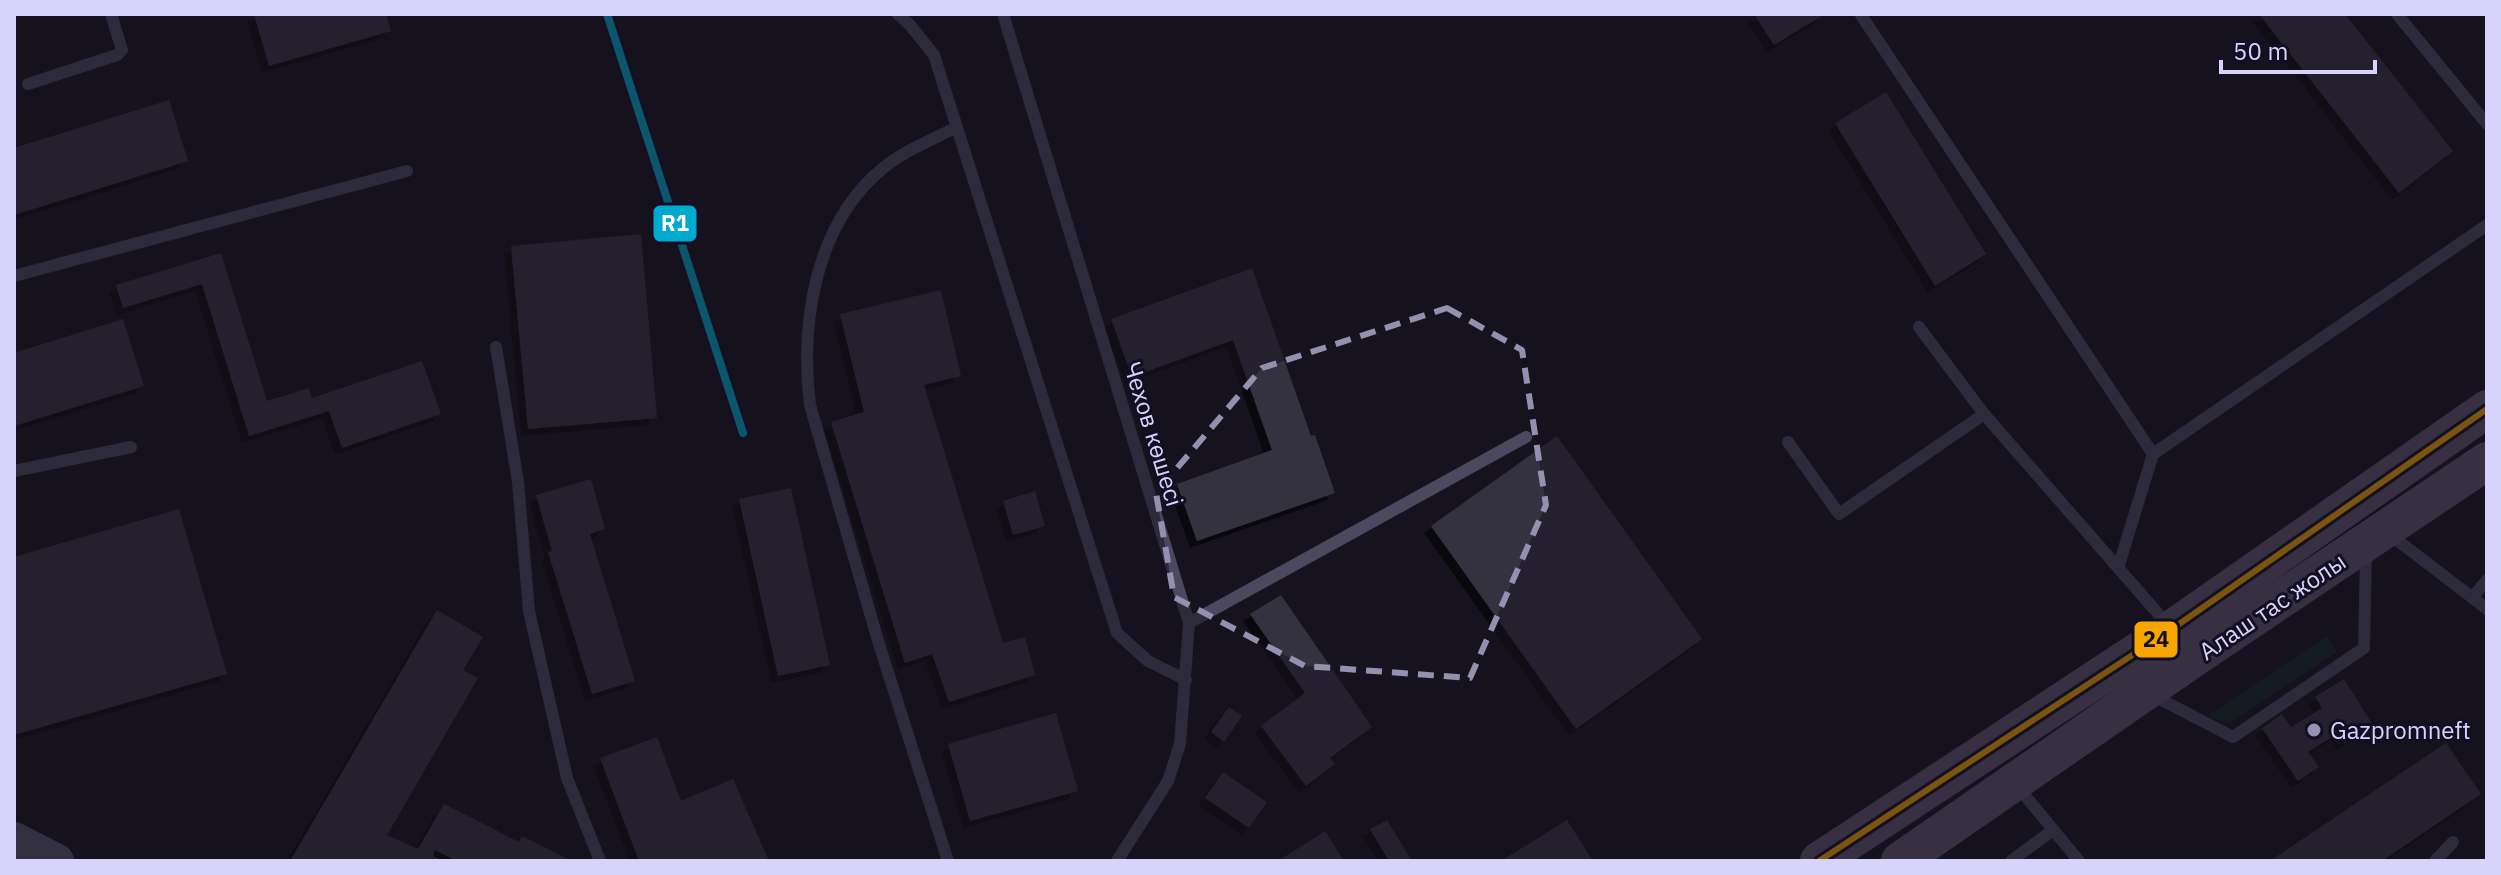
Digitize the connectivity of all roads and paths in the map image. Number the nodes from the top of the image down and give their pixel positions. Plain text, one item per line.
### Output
1 (111, 14) edge
2 (898, 14) edge
3 (1003, 14) edge
4 (2397, 14) edge
5 (1861, 15) edge
6 (28, 84) dead end
7 (2487, 124) edge
8 (957, 127) junction
9 (407, 171) dead end
10 (2487, 225) edge
11 (14, 276) edge
12 (1919, 327) dead end
13 (496, 347) dead end
14 (2487, 409) edge
15 (1984, 414) junction
16 (1526, 437) dead end
17 (1788, 442) dead end
18 (131, 447) dead end
19 (2153, 454) junction
20 (2487, 461) edge
21 (14, 471) edge
22 (2375, 536) junction
23 (2119, 565) junction
24 (2487, 580) edge
25 (2472, 598) junction
26 (2487, 609) edge
27 (1189, 623) junction
28 (2172, 629) junction
29 (1186, 680) junction
30 (2146, 691) junction
31 (2015, 783) junction
32 (1888, 815) junction
33 (2053, 830) junction
34 (14, 839) edge
35 (2453, 842) dead end
36 (57, 861) edge
37 (600, 861) edge
38 (948, 861) edge
39 (1117, 861) edge
40 (1819, 861) edge
41 (1850, 861) edge
42 (1900, 861) edge
43 (2011, 861) edge
44 (2079, 861) edge
45 (2435, 861) edge

1 - 6 lane
2 - 8 lane
3 - 27 lane, Чехов көшесі
4 - 7 lane
5 - 19 lane
8 - 29 lane
8 - 38 lane
9 - 11 lane
10 - 19 lane
12 - 15 lane
13 - 37 lane
14 - 28 main road, Алаш тас жолы
15 - 17 lane
15 - 23 lane
16 - 27 lane
18 - 21 lane
19 - 23 lane
20 - 22 main road, Алаш тас жолы
22 - 25 lane
22 - 30 main road, Алаш тас жолы
22 - 30 lane
23 - 28 lane
24 - 25 lane
25 - 26 lane
27 - 29 lane, Чехов көшесі
28 - 32 main road, Алаш тас жолы
29 - 39 lane, Чехов көшесі
30 - 31 main road, Алаш тас жолы
31 - 33 lane
31 - 42 main road, Алаш тас жолы
32 - 40 main road, Алаш тас жолы
32 - 41 main road
33 - 43 lane
33 - 44 lane
34 - 36 main road
35 - 45 lane

